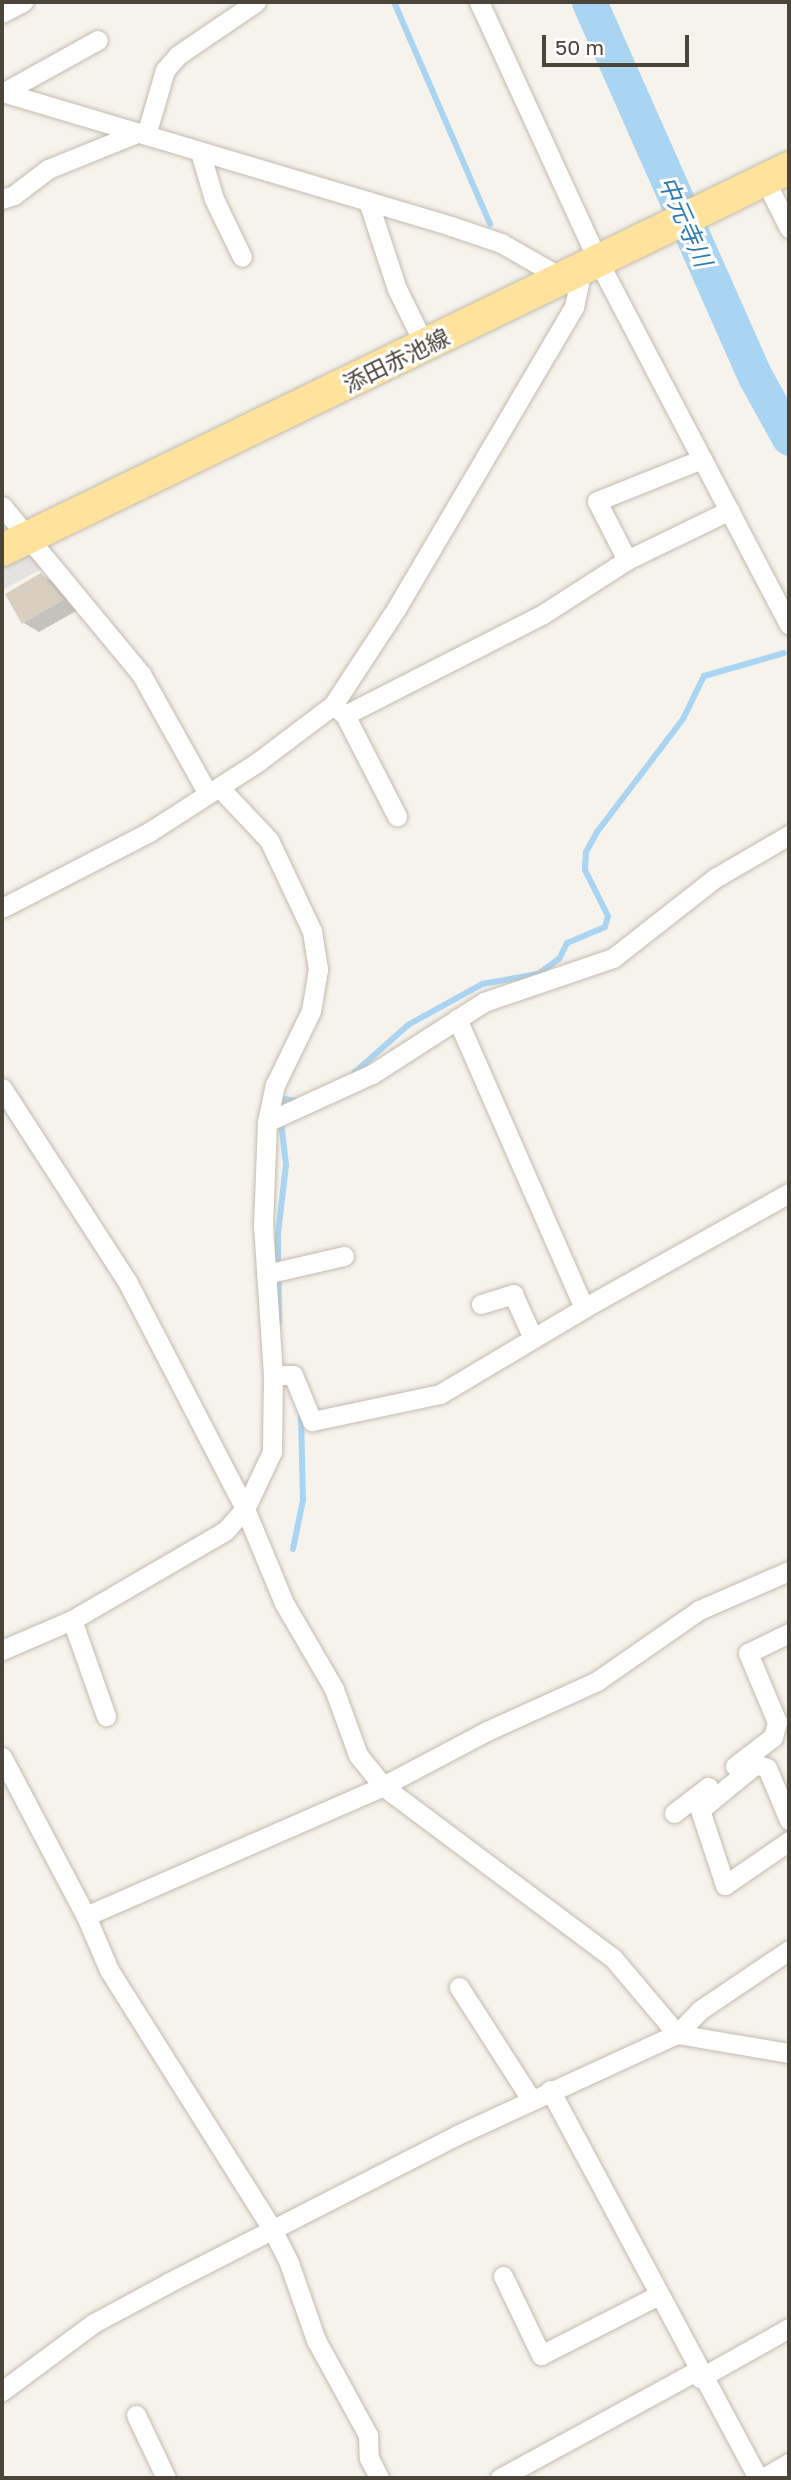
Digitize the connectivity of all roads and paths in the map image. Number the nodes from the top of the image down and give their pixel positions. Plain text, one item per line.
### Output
1 (23, 2) edge
2 (256, 2) edge
3 (479, 2) edge
4 (2, 13) edge
5 (98, 40) dead end
6 (3, 92) edge
7 (141, 134) junction
8 (200, 152) junction
9 (769, 178) edge
10 (2, 199) edge
11 (368, 201) junction
12 (789, 228) edge
13 (242, 257) dead end
14 (588, 265) junction
15 (425, 346) junction
16 (702, 460) junction
17 (2, 506) edge
18 (730, 510) junction
19 (15, 544) edge
20 (627, 560) junction
21 (789, 625) edge
22 (339, 710) junction
23 (214, 791) junction
24 (397, 816) dead end
25 (789, 835) edge
26 (2, 908) edge
27 (457, 1018) junction
28 (2, 1087) edge
29 (267, 1122) junction
30 (789, 1193) edge
31 (344, 1256) dead end
32 (267, 1275) junction
33 (481, 1304) dead end
34 (584, 1308) junction
35 (533, 1338) junction
36 (273, 1375) junction
37 (245, 1508) junction
38 (789, 1571) edge
39 (72, 1620) junction
40 (789, 1633) edge
41 (2, 1650) edge
42 (106, 1716) dead end
43 (2, 1757) edge
44 (383, 1786) junction
45 (783, 1791) edge
46 (674, 1813) dead end
47 (789, 1821) edge
48 (789, 1841) edge
49 (86, 1916) junction
50 (789, 1950) edge
51 (459, 1987) dead end
52 (677, 2034) junction
53 (789, 2053) edge
54 (550, 2090) junction
55 (531, 2099) junction
56 (272, 2230) junction
57 (503, 2276) dead end
58 (659, 2295) junction
59 (789, 2328) edge
60 (698, 2375) junction
61 (2, 2391) edge
62 (136, 2415) dead end
63 (789, 2463) edge
64 (166, 2478) edge
65 (379, 2478) edge
66 (500, 2478) edge
67 (758, 2478) edge
68 (764, 2478) edge

1 - 4 street
2 - 7 street
3 - 14 street
5 - 6 street
6 - 7 street
7 - 8 street
7 - 10 street
8 - 11 street
8 - 13 street
9 - 12 street
9 - 14 main road, 添田赤池線
11 - 14 street
11 - 15 street
14 - 15 main road, 添田赤池線
14 - 16 street
14 - 22 street
15 - 19 main road, 添田赤池線
16 - 18 street
16 - 20 street
17 - 19 street
18 - 20 street
18 - 21 street
19 - 23 street
20 - 22 street
22 - 23 street
22 - 24 street
23 - 26 street
23 - 29 street
25 - 27 street
27 - 29 street
27 - 34 street
28 - 37 street
29 - 32 street
30 - 34 street
31 - 32 street
32 - 36 street
33 - 35 street
34 - 35 street
35 - 36 street
36 - 37 street
37 - 39 street
37 - 44 street
38 - 44 street
39 - 41 street
39 - 42 street
40 - 46 street
43 - 49 street
44 - 49 street
44 - 52 street
45 - 47 street
45 - 48 street
49 - 56 street
50 - 52 street
51 - 55 street
52 - 53 street
52 - 54 street
54 - 55 street
54 - 58 street
55 - 56 street
56 - 61 street
56 - 65 street
57 - 58 street
58 - 60 street
59 - 60 street
60 - 66 street
60 - 67 street
62 - 64 street
63 - 68 street

